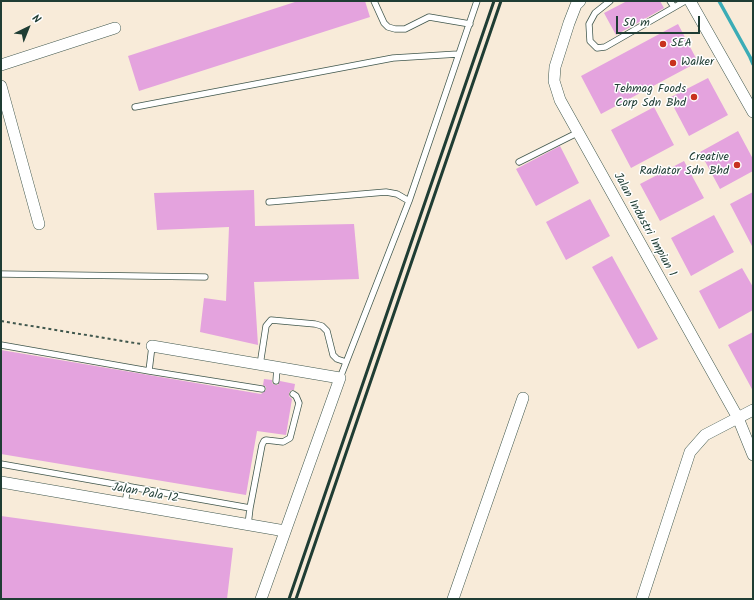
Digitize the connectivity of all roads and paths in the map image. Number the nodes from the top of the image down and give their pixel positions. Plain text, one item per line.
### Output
1 (374, 1) edge
2 (477, 1) edge
3 (580, 1) edge
4 (610, 1) edge
5 (670, 1) edge
6 (685, 1) edge
7 (690, 1) edge
8 (674, 8) junction
9 (470, 24) junction
10 (115, 28) dead end
11 (458, 54) junction
12 (1, 65) edge
13 (1, 86) edge
14 (135, 107) dead end
15 (753, 112) edge
16 (577, 133) junction
17 (519, 162) dead end
18 (409, 201) junction
19 (269, 202) dead end
20 (39, 224) dead end
21 (1, 274) edge
22 (205, 277) dead end
23 (1, 321) edge
24 (1, 345) edge
25 (152, 346) junction
26 (346, 362) junction
27 (260, 365) junction
28 (278, 368) junction
29 (149, 371) junction
30 (340, 378) junction
31 (276, 380) dead end
32 (262, 389) dead end
33 (293, 394) dead end
34 (523, 398) dead end
35 (753, 410) edge
36 (738, 418) junction
37 (753, 455) edge
38 (1, 464) edge
39 (1, 482) edge
40 (128, 486) junction
41 (125, 503) junction
42 (250, 508) junction
43 (248, 525) junction
44 (285, 531) junction
45 (261, 599) edge
46 (453, 599) edge
47 (642, 599) edge

1 - 9 lane
2 - 9 lane
3 - 16 street, Jalan Industri Impian 1
4 - 8 lane
5 - 8 lane
6 - 8 lane
7 - 15 street
9 - 11 lane
10 - 12 street
11 - 14 lane
11 - 18 lane
13 - 20 street
16 - 17 lane
16 - 36 street, Jalan Industri Impian 1
18 - 19 lane
18 - 26 lane
21 - 22 lane
23 - 25 path
24 - 29 lane
25 - 27 street
25 - 29 lane
26 - 27 lane
26 - 30 lane
27 - 28 street
28 - 30 street
28 - 31 lane
29 - 32 lane
30 - 44 street
33 - 42 lane
34 - 46 street
35 - 36 street
36 - 37 street, Jalan Industri Impian 1
36 - 47 street
38 - 40 lane
39 - 41 street, Jalan Pala 12
40 - 41 lane
40 - 42 lane
41 - 43 street, Jalan Pala 12
42 - 43 lane
43 - 44 street, Jalan Pala 12
44 - 45 street

